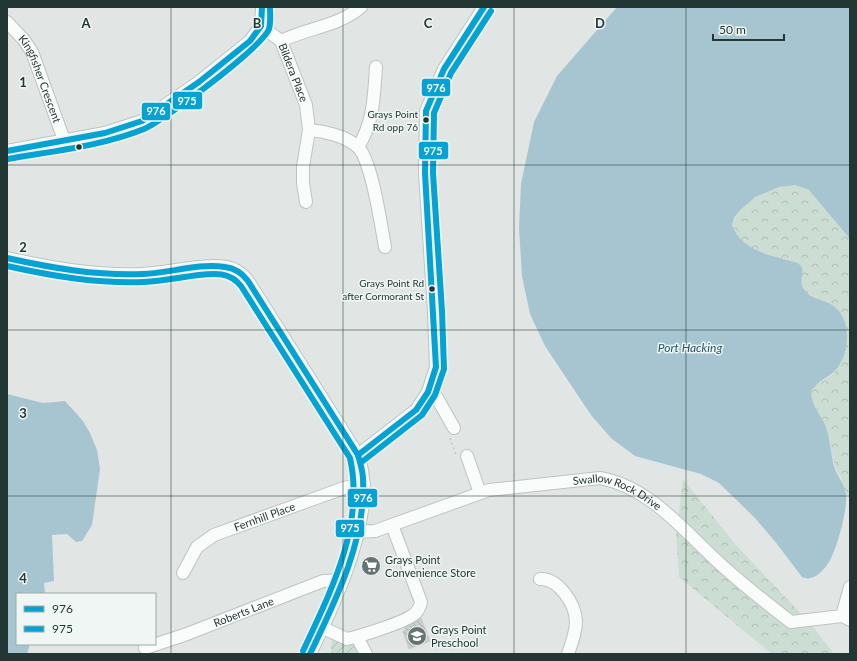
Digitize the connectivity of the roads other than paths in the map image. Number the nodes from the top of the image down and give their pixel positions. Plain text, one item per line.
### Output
1 (262, 7) edge
2 (361, 7) edge
3 (484, 7) edge
4 (7, 22) edge
5 (260, 26) junction
6 (281, 41) junction
7 (376, 67) dead end
8 (309, 130) junction
9 (64, 140) junction
10 (358, 147) junction
11 (7, 151) edge
12 (306, 202) dead end
13 (385, 247) dead end
14 (7, 258) edge
15 (428, 392) junction
16 (454, 428) dead end
17 (358, 455) junction
18 (467, 456) dead end
19 (364, 484) junction
20 (480, 493) junction
21 (392, 525) junction
22 (356, 532) junction
23 (183, 573) dead end
24 (540, 579) dead end
25 (343, 580) junction
26 (850, 587) edge
27 (846, 618) edge
28 (323, 628) junction
29 (357, 637) junction
30 (156, 644) edge
31 (154, 645) edge
32 (145, 648) dead end
33 (310, 654) edge
34 (366, 654) edge
35 (568, 654) edge

1 - 5 street
2 - 6 street
3 - 15 street
4 - 9 street, Kingfisher Crescent
5 - 6 street, Bildera Place
5 - 9 street
6 - 8 street, Bildera Place
7 - 10 street
8 - 10 street
8 - 12 street, Bildera Place
9 - 11 street
10 - 13 street
14 - 17 street
15 - 16 street
15 - 17 street
17 - 19 street
18 - 20 street
19 - 22 street
19 - 23 street, Fernhill Place
20 - 21 street, Swallow Rock Drive
20 - 27 street, Swallow Rock Drive
21 - 22 street, Swallow Rock Drive
21 - 29 street
22 - 25 street
24 - 35 street
25 - 28 street
25 - 30 street, Roberts Lane
26 - 27 street, Swallow Rock Drive
28 - 29 street
28 - 33 street
29 - 34 street
31 - 32 street, Roberts Lane

